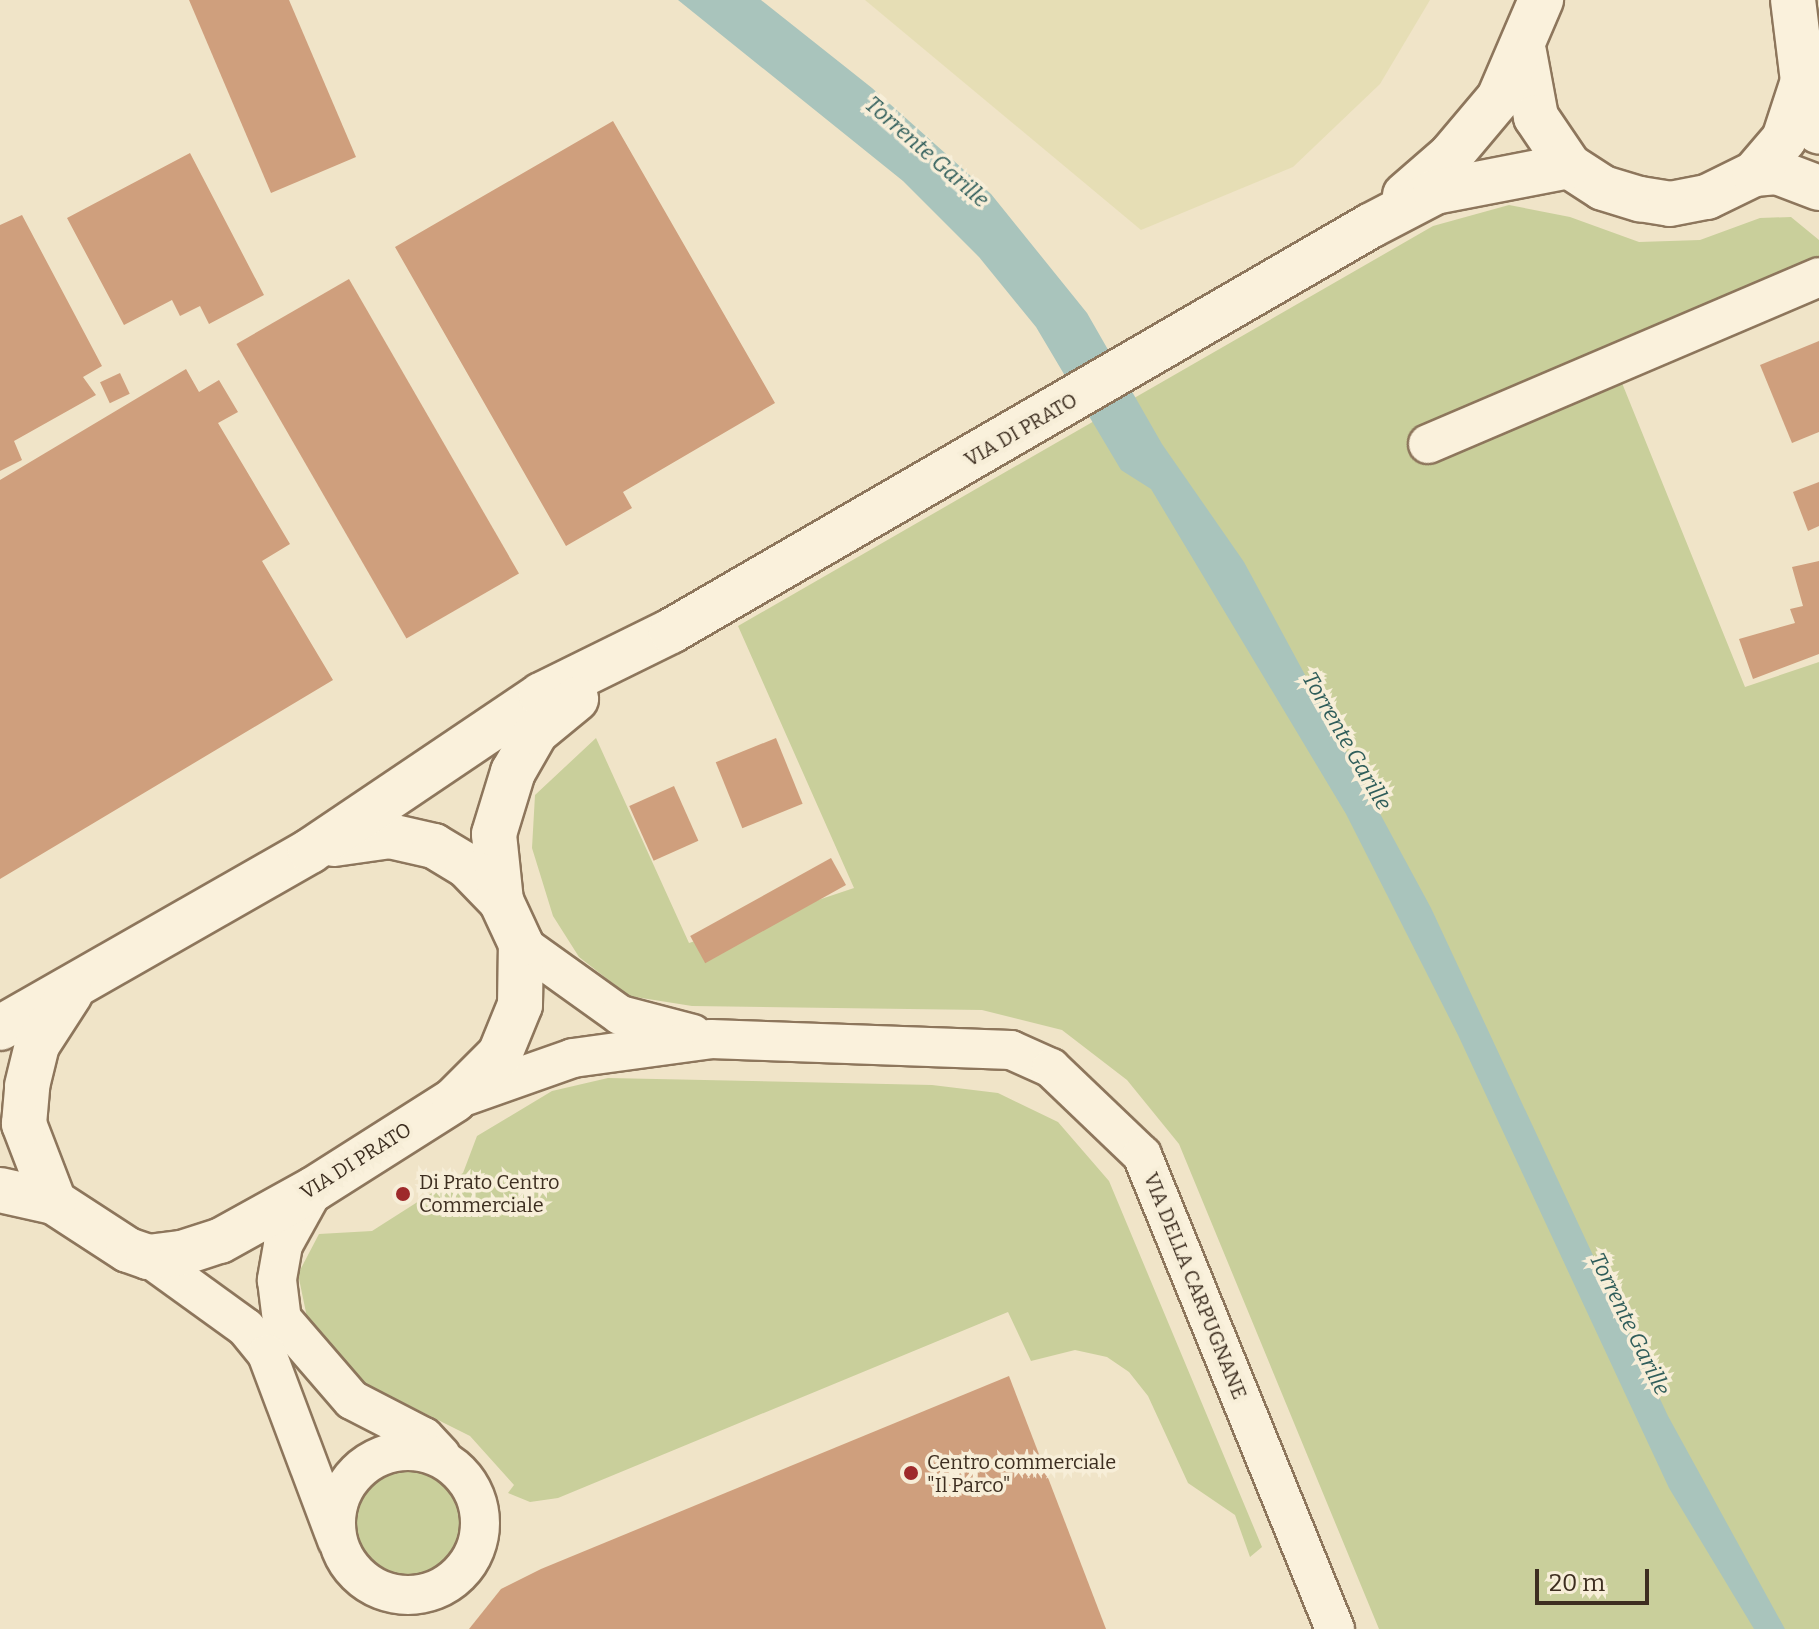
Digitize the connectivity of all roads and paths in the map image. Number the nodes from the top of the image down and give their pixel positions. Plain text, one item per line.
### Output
1 (1541, 0) edge
2 (1793, 0) edge
3 (1524, 52) junction
4 (1808, 53) edge
5 (1819, 132) edge
6 (1569, 166) junction
7 (1754, 174) junction
8 (1819, 188) edge
9 (1370, 226) junction
10 (1819, 277) edge
11 (1428, 444) dead end
12 (671, 631) junction
13 (310, 851) junction
14 (501, 901) junction
15 (521, 944) junction
16 (74, 989) junction
17 (0, 1028) edge
18 (711, 1039) junction
19 (454, 1100) junction
20 (314, 1189) junction
21 (0, 1190) edge
22 (54, 1202) junction
23 (148, 1257) junction
24 (449, 1463) junction
25 (338, 1541) junction
26 (1335, 1629) edge

1 - 3 main road, VIA DI PRATO
2 - 4 main road, VIA DI PRATO
3 - 6 main road, VIA DI PRATO
3 - 9 main road, VIA DI PRATO
4 - 5 main road
4 - 7 main road, VIA DI PRATO
6 - 7 main road, VIA DI PRATO
6 - 9 main road, VIA DI PRATO
7 - 8 main road
9 - 12 main road, VIA DI PRATO
10 - 11 street
12 - 13 main road, VIA DI PRATO
12 - 14 main road, VIA DI PRATO
13 - 14 main road, VIA DI PRATO
13 - 16 main road, VIA DI PRATO
14 - 15 main road, VIA DI PRATO
15 - 18 street, VIA DELLA CARPUGNANE
15 - 19 main road, VIA DI PRATO
16 - 17 main road, VIA DI PRATO
16 - 22 main road, VIA DI PRATO
18 - 19 street, VIA DELLA CARPUGNANE
18 - 26 street, VIA DELLA CARPUGNANE
19 - 20 main road, VIA DI PRATO
20 - 23 main road, VIA DI PRATO
20 - 24 street
21 - 22 main road
22 - 23 main road
23 - 25 street
24 - 25 street
24 - 25 street

